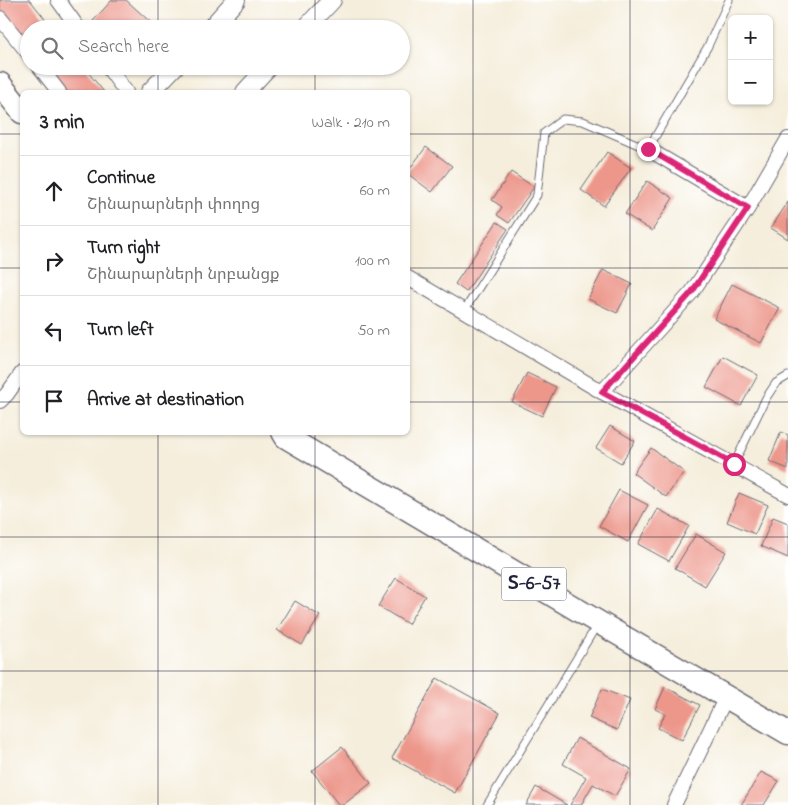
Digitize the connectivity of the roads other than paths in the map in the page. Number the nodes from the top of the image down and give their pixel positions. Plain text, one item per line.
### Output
1 (58, 0) edge
2 (236, 0) edge
3 (332, 0) edge
4 (729, 0) edge
5 (0, 18) edge
6 (72, 20) edge
7 (218, 20) edge
8 (313, 20) edge
9 (20, 43) edge
10 (46, 75) edge
11 (114, 75) edge
12 (166, 75) edge
13 (261, 75) edge
14 (0, 84) edge
15 (58, 90) edge
16 (125, 90) edge
17 (152, 90) edge
18 (247, 90) edge
19 (20, 109) edge
20 (788, 139) edge
21 (648, 149) junction
22 (748, 208) junction
23 (410, 279) edge
24 (464, 310) junction
25 (788, 376) edge
26 (20, 377) edge
27 (602, 392) junction
28 (0, 401) edge
29 (285, 435) edge
30 (734, 464) junction
31 (788, 495) edge
32 (598, 622) junction
33 (726, 697) junction
34 (788, 733) edge
35 (487, 805) edge
36 (674, 805) edge

1 - 6 street
2 - 7 street
3 - 8 street
4 - 21 lane
5 - 9 street
10 - 15 street
11 - 16 street
12 - 17 street
13 - 18 street
14 - 19 main road
20 - 22 street
21 - 22 street
21 - 24 lane
22 - 27 street
23 - 24 street
24 - 27 street
25 - 30 lane
26 - 28 street
27 - 30 street
29 - 32 main road, Տ-6-57
30 - 31 street
32 - 33 main road, Տ-6-57
32 - 35 lane
33 - 34 main road, Տ-6-57
33 - 36 street

